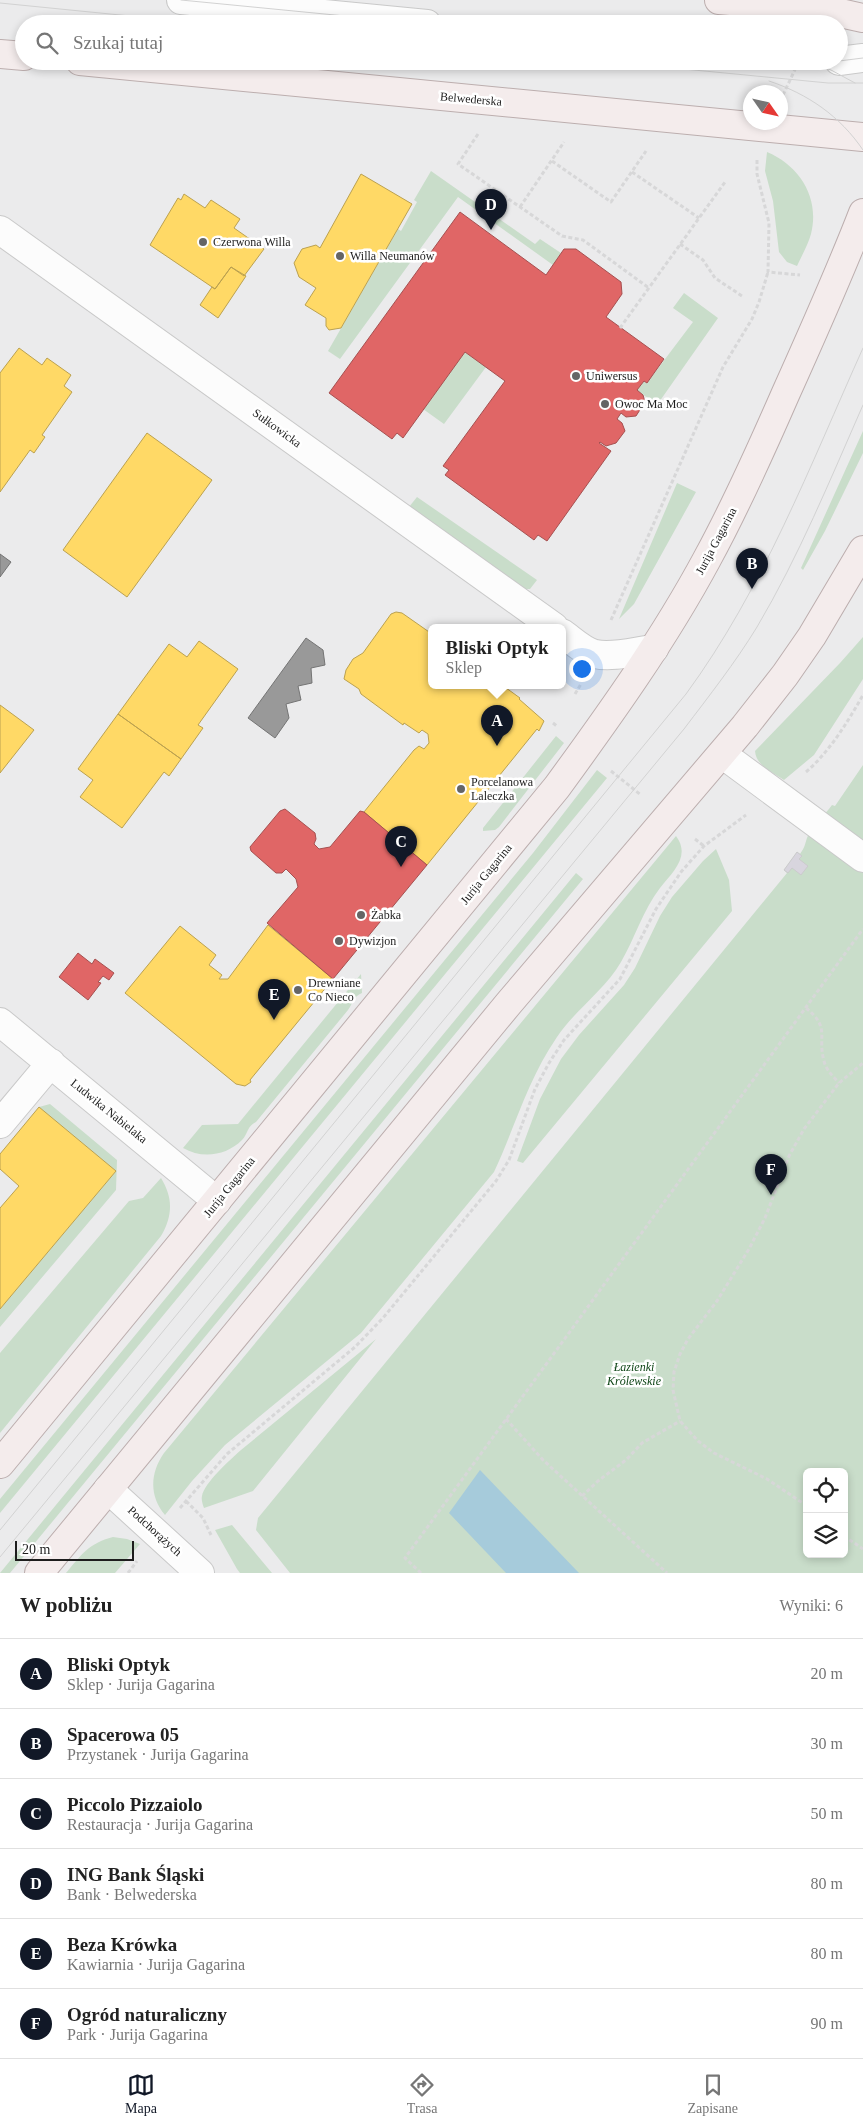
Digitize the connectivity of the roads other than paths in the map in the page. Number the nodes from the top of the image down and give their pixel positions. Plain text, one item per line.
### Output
1 (181, 0) edge
2 (719, 0) edge
3 (335, 15) edge
4 (863, 18) edge
5 (0, 54) edge
6 (15, 55) edge
7 (863, 58) edge
8 (848, 60) edge
9 (172, 70) edge
10 (863, 138) edge
11 (863, 214) edge
12 (0, 230) edge
13 (863, 550) edge
14 (550, 624) edge
15 (566, 636) edge
16 (654, 649) junction
17 (722, 754) junction
18 (863, 858) edge
19 (0, 1022) edge
20 (51, 1063) junction
21 (0, 1124) edge
22 (217, 1201) junction
23 (0, 1464) edge
24 (108, 1489) junction
25 (39, 1573) edge
26 (200, 1573) edge

1 - 3 street
2 - 4 main road
5 - 6 main road
7 - 8 street
9 - 10 main road, Belwederska
11 - 16 main road, Jurija Gagarina
12 - 14 street, Sułkowicka
13 - 17 main road
15 - 16 street
16 - 22 main road, Jurija Gagarina
17 - 18 street
17 - 24 main road
19 - 20 street, Ludwika Nabielaka
20 - 21 street
20 - 22 street, Ludwika Nabielaka
22 - 23 main road, Jurija Gagarina
24 - 25 main road
24 - 26 street, Podchorążych

